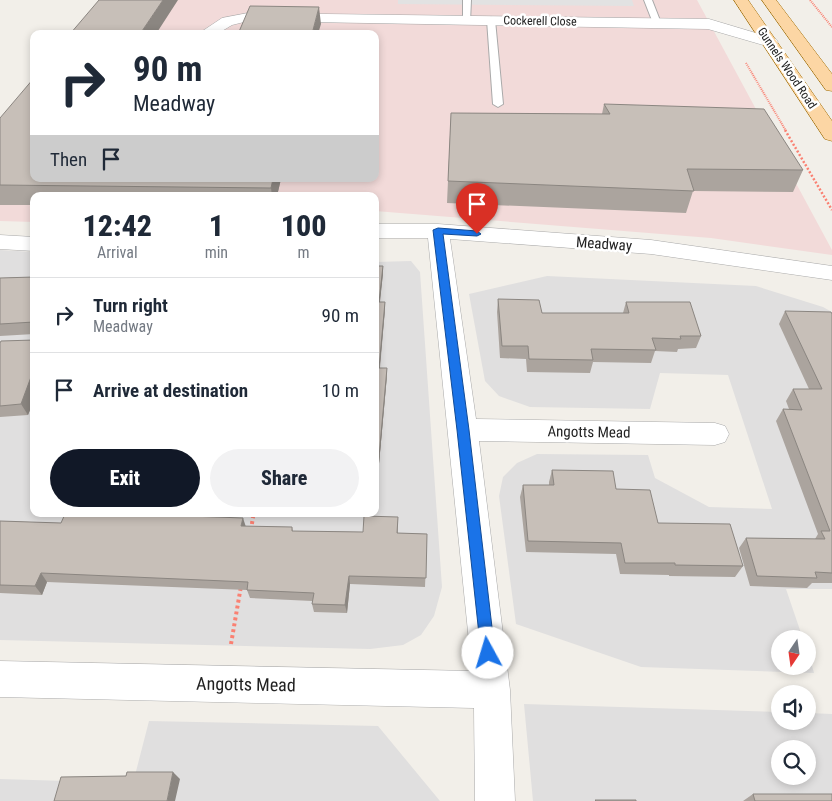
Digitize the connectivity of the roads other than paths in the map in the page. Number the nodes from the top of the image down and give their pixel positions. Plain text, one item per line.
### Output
1 (374, 0) edge
2 (467, 0) edge
3 (648, 0) edge
4 (769, 0) edge
5 (744, 4) edge
6 (371, 19) junction
7 (467, 20) junction
8 (491, 20) junction
9 (657, 23) junction
10 (709, 24) junction
11 (212, 30) edge
12 (770, 42) junction
13 (832, 86) edge
14 (498, 104) dead end
15 (832, 135) edge
16 (438, 230) junction
17 (379, 231) edge
18 (0, 242) edge
19 (30, 244) edge
20 (832, 273) edge
21 (463, 430) junction
22 (715, 434) dead end
23 (0, 679) edge
24 (492, 690) junction
25 (495, 801) edge

1 - 6 street
2 - 7 lane
3 - 9 lane
4 - 13 main road, Gunnels Wood Road
5 - 10 street, Cockerell Close
5 - 12 main road, Gunnels Wood Road
6 - 7 street, Cockerell Close
6 - 11 street, Cockerell Close
7 - 8 street, Cockerell Close
8 - 9 street, Cockerell Close
8 - 14 lane
9 - 10 street, Cockerell Close
10 - 12 street, Cockerell Close
12 - 15 main road, Gunnels Wood Road
16 - 17 street, Meadway
16 - 20 street, Meadway
16 - 21 street
18 - 19 street
21 - 22 street, Angotts Mead
21 - 24 street
23 - 24 street, Angotts Mead
24 - 25 street

